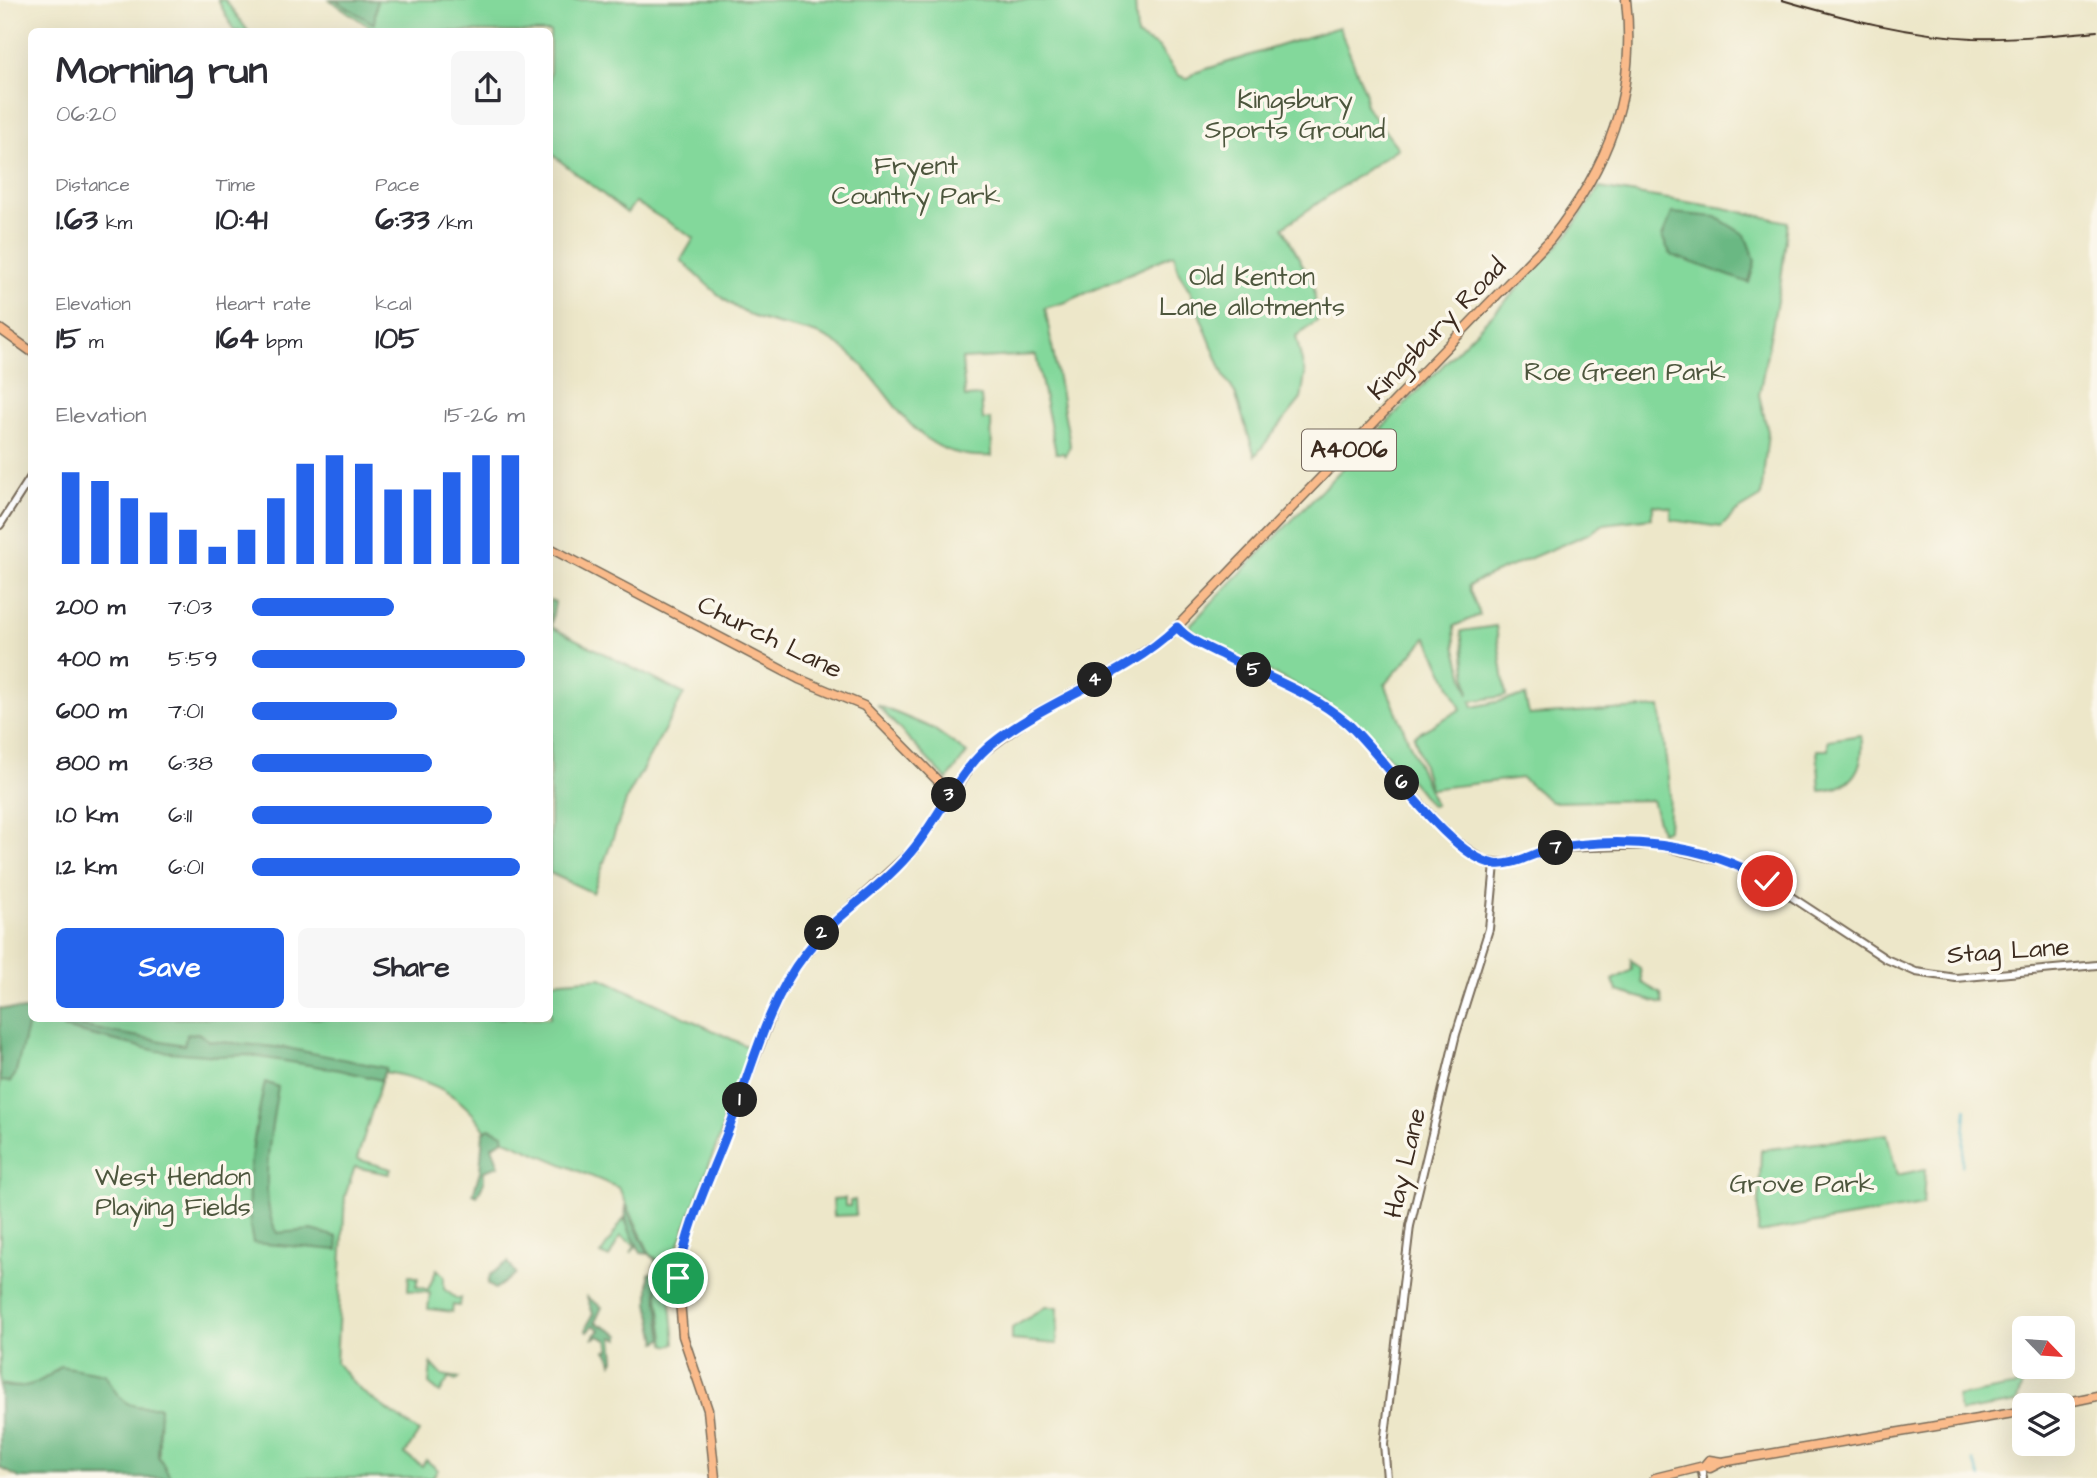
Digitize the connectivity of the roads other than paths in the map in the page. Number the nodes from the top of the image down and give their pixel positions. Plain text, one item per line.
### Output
1 (1626, 0) edge
2 (0, 330) edge
3 (28, 349) edge
4 (28, 481) edge
5 (0, 525) edge
6 (553, 550) edge
7 (1177, 627) junction
8 (950, 793) junction
9 (1495, 864) junction
10 (2097, 965) edge
11 (2097, 1395) edge
12 (2075, 1400) edge
13 (2012, 1413) edge
14 (1702, 1466) junction
15 (715, 1478) edge
16 (1387, 1478) edge
17 (1655, 1478) edge
18 (1703, 1478) edge

1 - 7 main road, Kingsbury Road / A4006
2 - 3 main road
4 - 5 street
6 - 8 main road, Church Lane
7 - 8 main road, Kingsbury Road / A4006
7 - 9 street
8 - 15 main road, Kingsbury Road / A4006
9 - 10 street, Stag Lane
9 - 16 street, Hay Lane
11 - 12 main road
13 - 14 main road
14 - 17 main road
14 - 18 street

